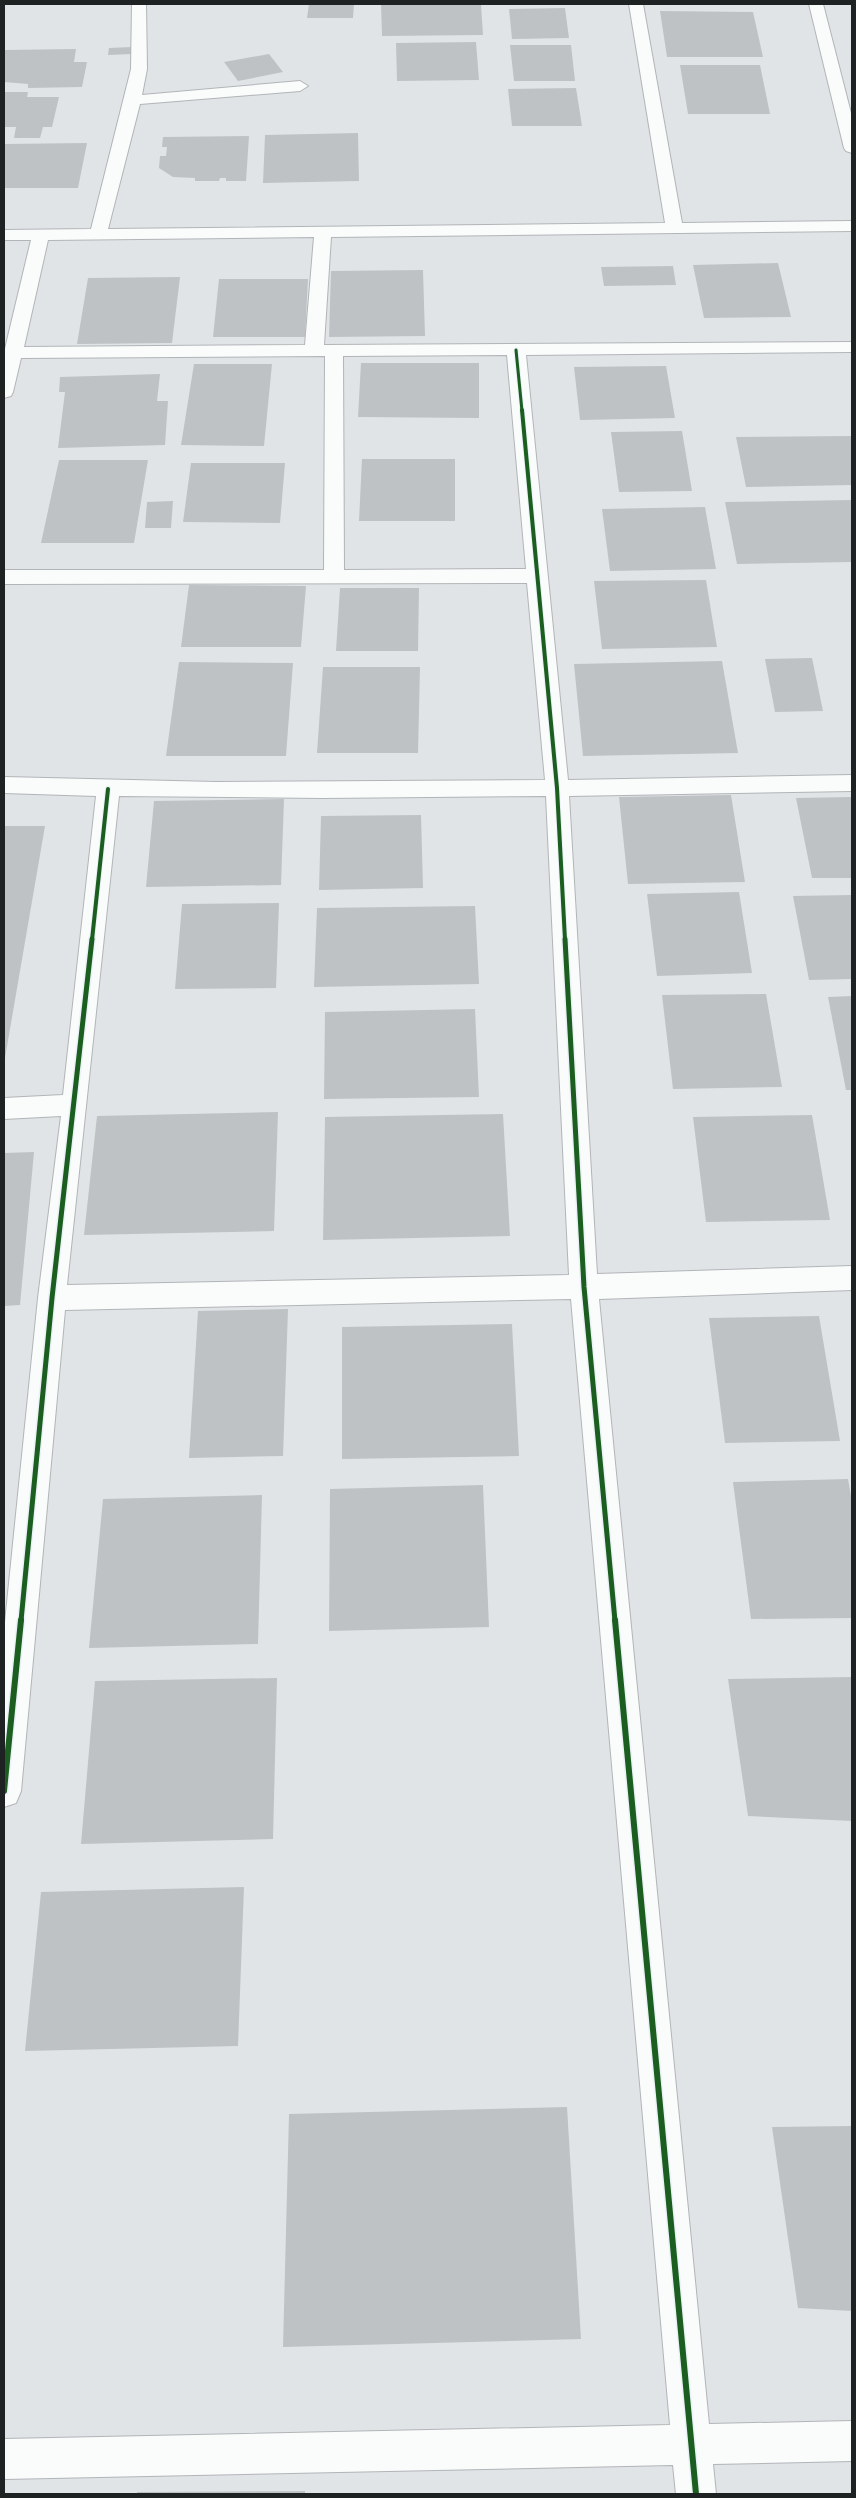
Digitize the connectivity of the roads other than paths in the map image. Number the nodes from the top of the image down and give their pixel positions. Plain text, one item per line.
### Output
1 (140, 4) edge
2 (636, 4) edge
3 (816, 4) edge
4 (300, 86) dead end
5 (133, 100) junction
6 (852, 148) edge
7 (852, 226) edge
8 (674, 228) junction
9 (324, 232) junction
10 (98, 233) junction
11 (41, 234) junction
12 (4, 235) edge
13 (852, 347) edge
14 (516, 350) junction
15 (334, 351) junction
16 (314, 352) junction
17 (14, 353) junction
18 (4, 392) edge
19 (334, 576) junction
20 (537, 576) junction
21 (4, 577) edge
22 (852, 783) edge
23 (4, 786) edge
24 (557, 788) junction
25 (108, 789) junction
26 (75, 1105) junction
27 (4, 1108) edge
28 (852, 1278) edge
29 (584, 1287) junction
30 (52, 1298) junction
31 (5, 1771) edge
32 (852, 2441) edge
33 (692, 2446) junction
34 (4, 2459) edge
35 (696, 2494) edge

1 - 5 street
2 - 8 street
3 - 6 street
4 - 5 street
5 - 10 street
7 - 8 street
8 - 9 street
9 - 10 street
9 - 16 street
10 - 11 street
11 - 12 street
11 - 17 street
13 - 14 street
14 - 15 street
14 - 20 street
15 - 16 street
15 - 19 street
16 - 17 street
17 - 18 street
19 - 20 street
19 - 21 street
20 - 24 street
22 - 24 street
23 - 25 street
24 - 25 street
24 - 29 street
25 - 26 street
26 - 27 street
26 - 30 street
28 - 29 street
29 - 30 street
29 - 33 street
30 - 31 street
32 - 33 street
33 - 34 street
33 - 35 street

